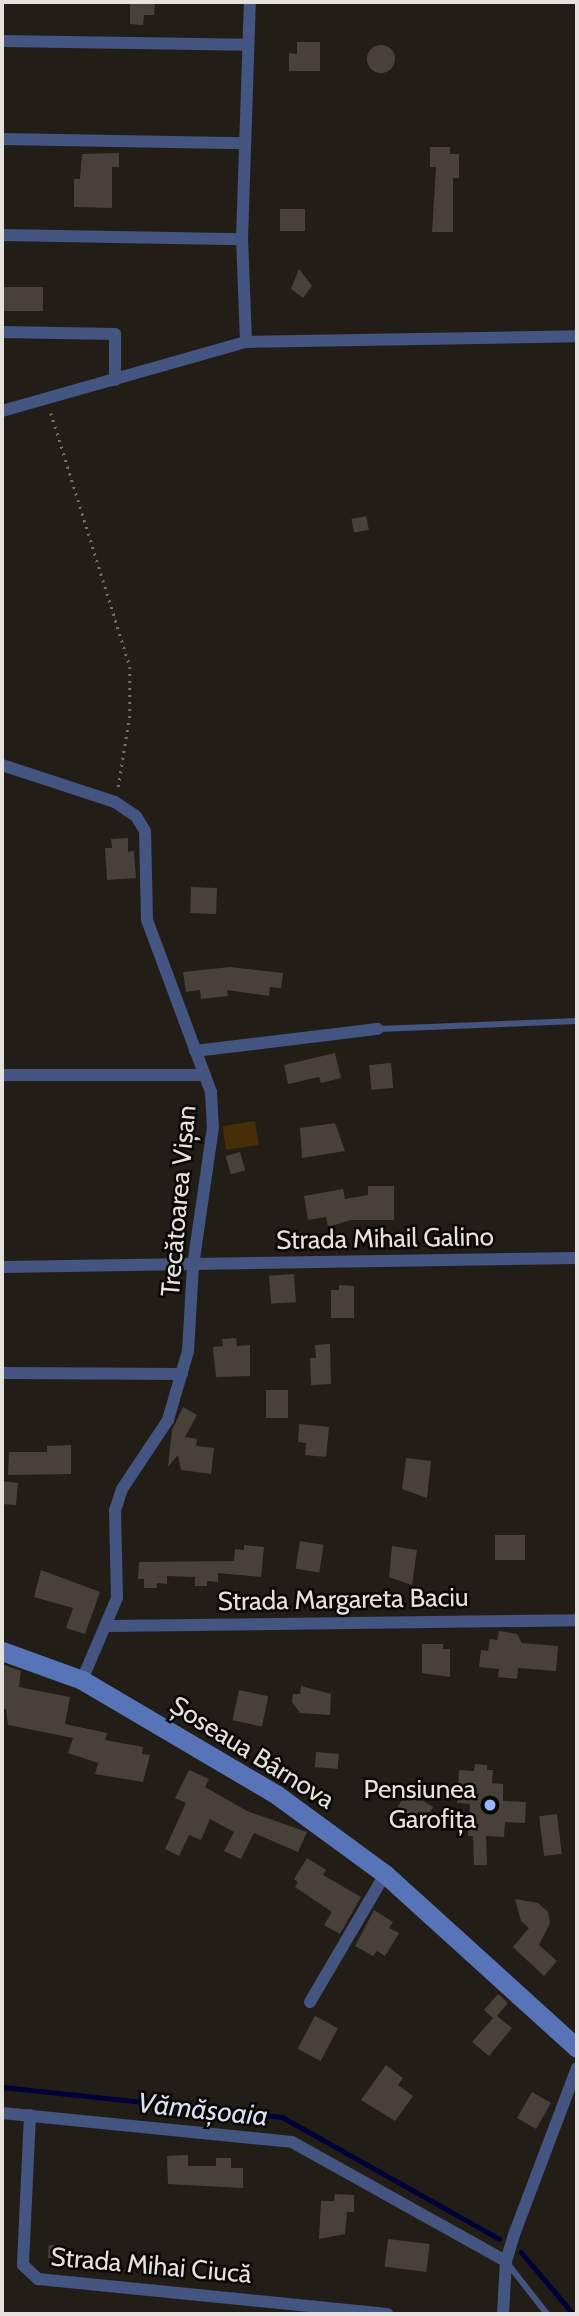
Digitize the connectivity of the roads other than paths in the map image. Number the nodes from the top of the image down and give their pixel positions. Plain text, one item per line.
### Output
1 (250, 2) edge
2 (2, 41) edge
3 (246, 45) junction
4 (2, 139) edge
5 (243, 143) junction
6 (2, 235) edge
7 (242, 239) junction
8 (2, 332) edge
9 (577, 336) edge
10 (246, 342) junction
11 (115, 380) junction
12 (2, 411) edge
13 (2, 765) edge
14 (577, 1021) edge
15 (378, 1029) joint
16 (195, 1051) junction
17 (2, 1075) edge
18 (205, 1075) junction
19 (577, 1258) edge
20 (193, 1265) junction
21 (2, 1267) edge
22 (2, 1373) edge
23 (183, 1374) junction
24 (577, 1620) edge
25 (108, 1626) junction
26 (2, 1651) edge
27 (82, 1680) junction
28 (385, 1874) junction
29 (310, 2002) dead end
30 (577, 2048) edge
31 (577, 2068) edge
32 (2, 2113) edge
33 (30, 2115) junction
34 (506, 2261) junction
35 (387, 2314) edge
36 (503, 2314) edge
37 (547, 2314) edge

1 - 3 street
2 - 3 street
3 - 5 street
4 - 5 street
5 - 7 street
6 - 7 street
7 - 10 street
8 - 11 street
9 - 10 street
10 - 11 street
11 - 12 street
13 - 16 street, Trecătoarea Vișan
14 - 15 lane
15 - 16 street
16 - 18 street, Trecătoarea Vișan
17 - 18 street
18 - 20 street, Trecătoarea Vișan
19 - 20 street, Strada Mihail Galino
20 - 21 street, Strada Mihail Galino
20 - 23 street, Trecătoarea Vișan
22 - 23 street
23 - 25 street, Trecătoarea Vișan
24 - 25 street, Strada Margareta Baciu
25 - 27 street, Trecătoarea Vișan
26 - 27 main road, Șoseaua Bârnova
27 - 28 main road, Șoseaua Bârnova
28 - 29 street
28 - 30 main road, Șoseaua Bârnova
31 - 34 street
32 - 33 street
33 - 34 street
33 - 35 street, Strada Mihai Ciucă
34 - 36 street
34 - 37 lane

